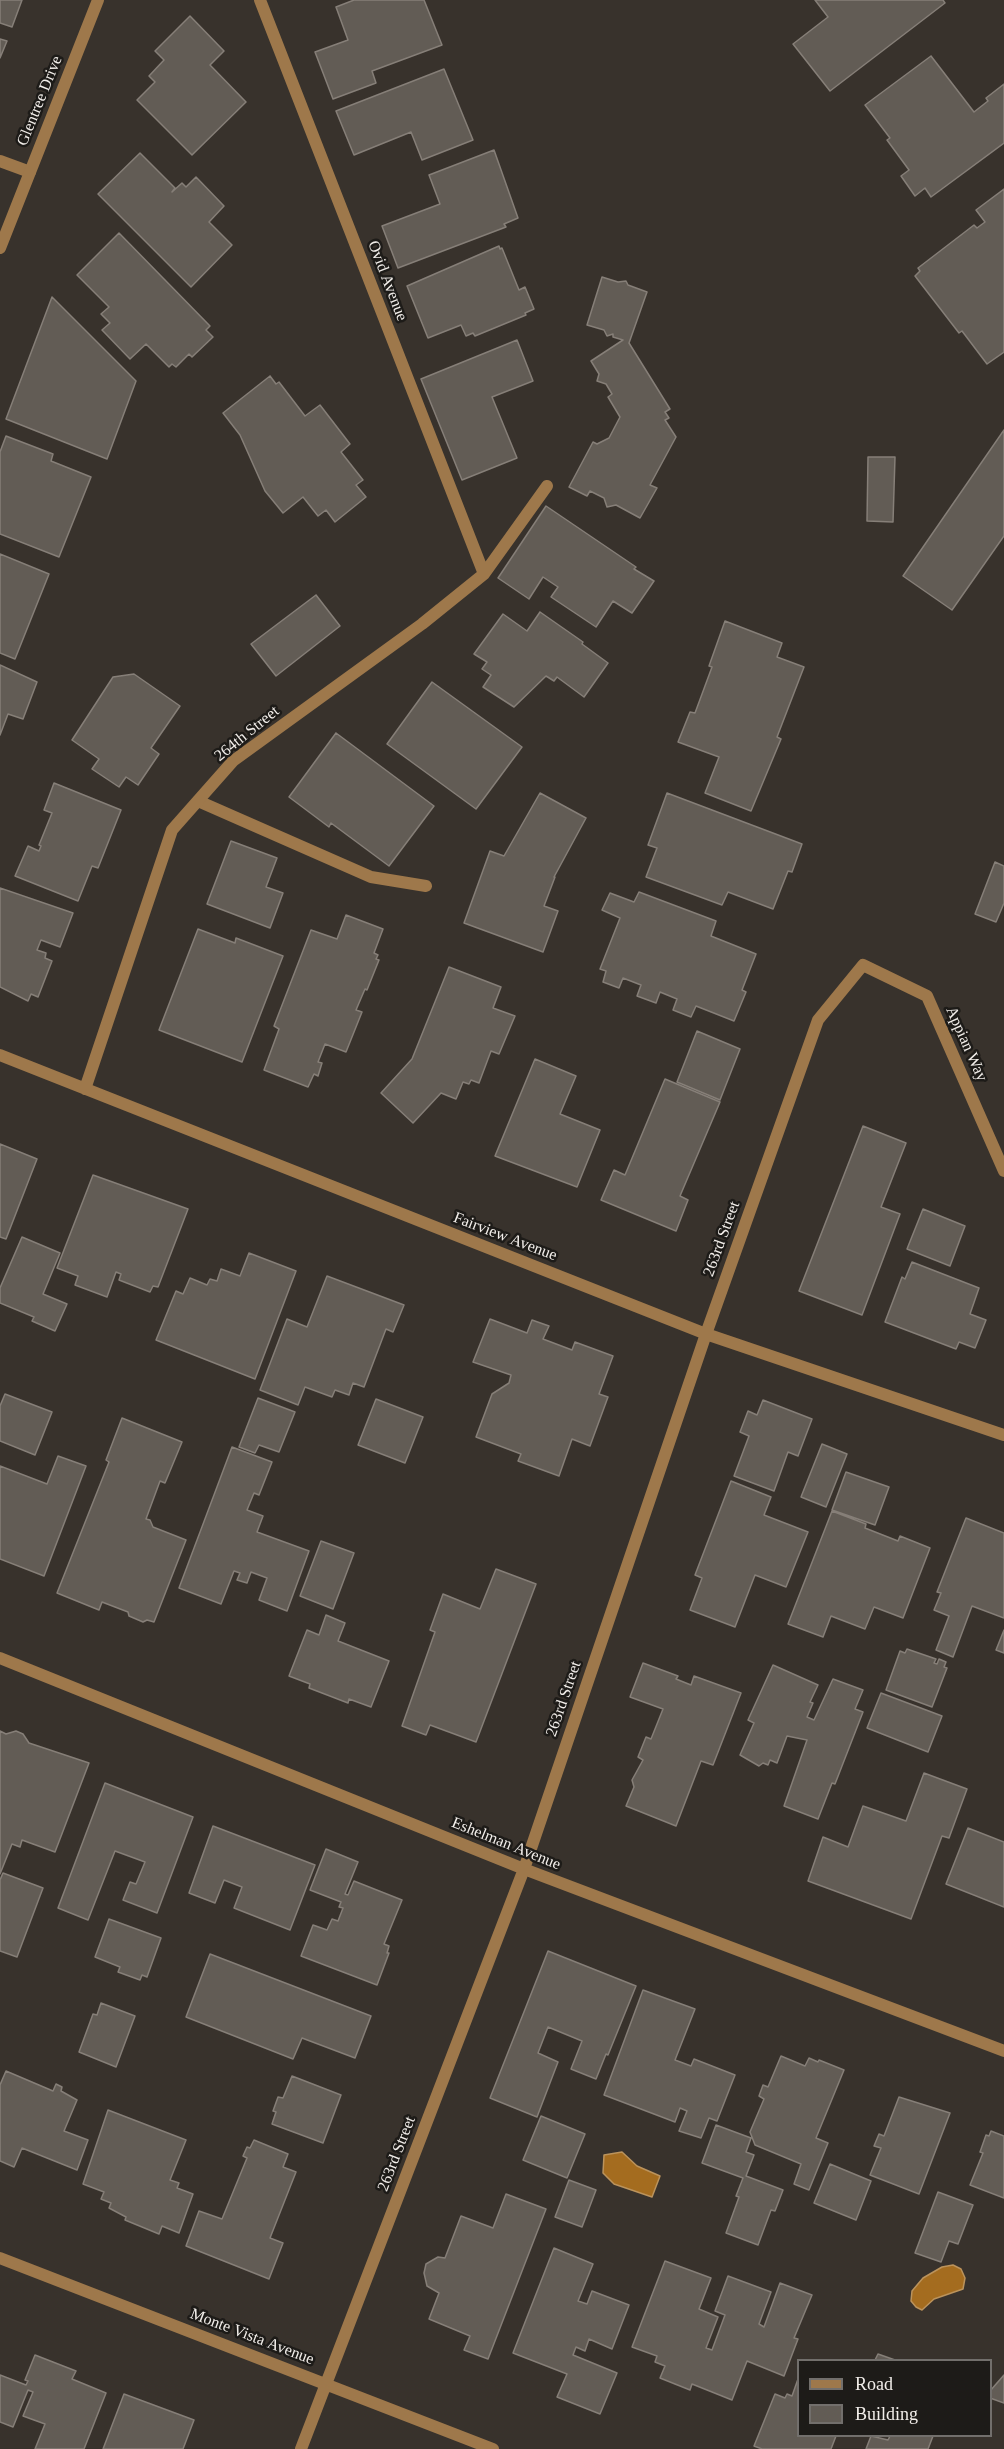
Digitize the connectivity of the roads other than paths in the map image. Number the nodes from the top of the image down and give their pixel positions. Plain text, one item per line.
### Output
1 (98, 0) edge
2 (260, 0) edge
3 (0, 161) edge
4 (30, 172) junction
5 (0, 248) edge
6 (548, 486) dead end
7 (484, 574) junction
8 (198, 801) junction
9 (426, 886) dead end
10 (863, 965) joint
11 (0, 1055) edge
12 (85, 1089) junction
13 (1004, 1171) edge
14 (706, 1334) junction
15 (1004, 1435) edge
16 (0, 1658) edge
17 (524, 1869) junction
18 (1004, 2051) edge
19 (0, 2258) edge
20 (326, 2383) junction
21 (301, 2449) edge
22 (493, 2449) edge

1 - 4 street, Glentree Drive
2 - 7 street, Ovid Avenue
3 - 4 street
4 - 5 street, Glentree Drive
6 - 7 street, 264th Street
7 - 8 street, 264th Street
8 - 9 street
8 - 12 street, 264th Street
10 - 13 street, Appian Way
10 - 14 street, 263rd Street
11 - 12 street, Fairview Avenue
12 - 14 street, Fairview Avenue
14 - 15 street, Fairview Avenue
14 - 17 street, 263rd Street
16 - 17 street, Eshelman Avenue
17 - 18 street, Eshelman Avenue
17 - 20 street, 263rd Street
19 - 20 street, Monte Vista Avenue
20 - 21 street, 263rd Street
20 - 22 street, Monte Vista Avenue

